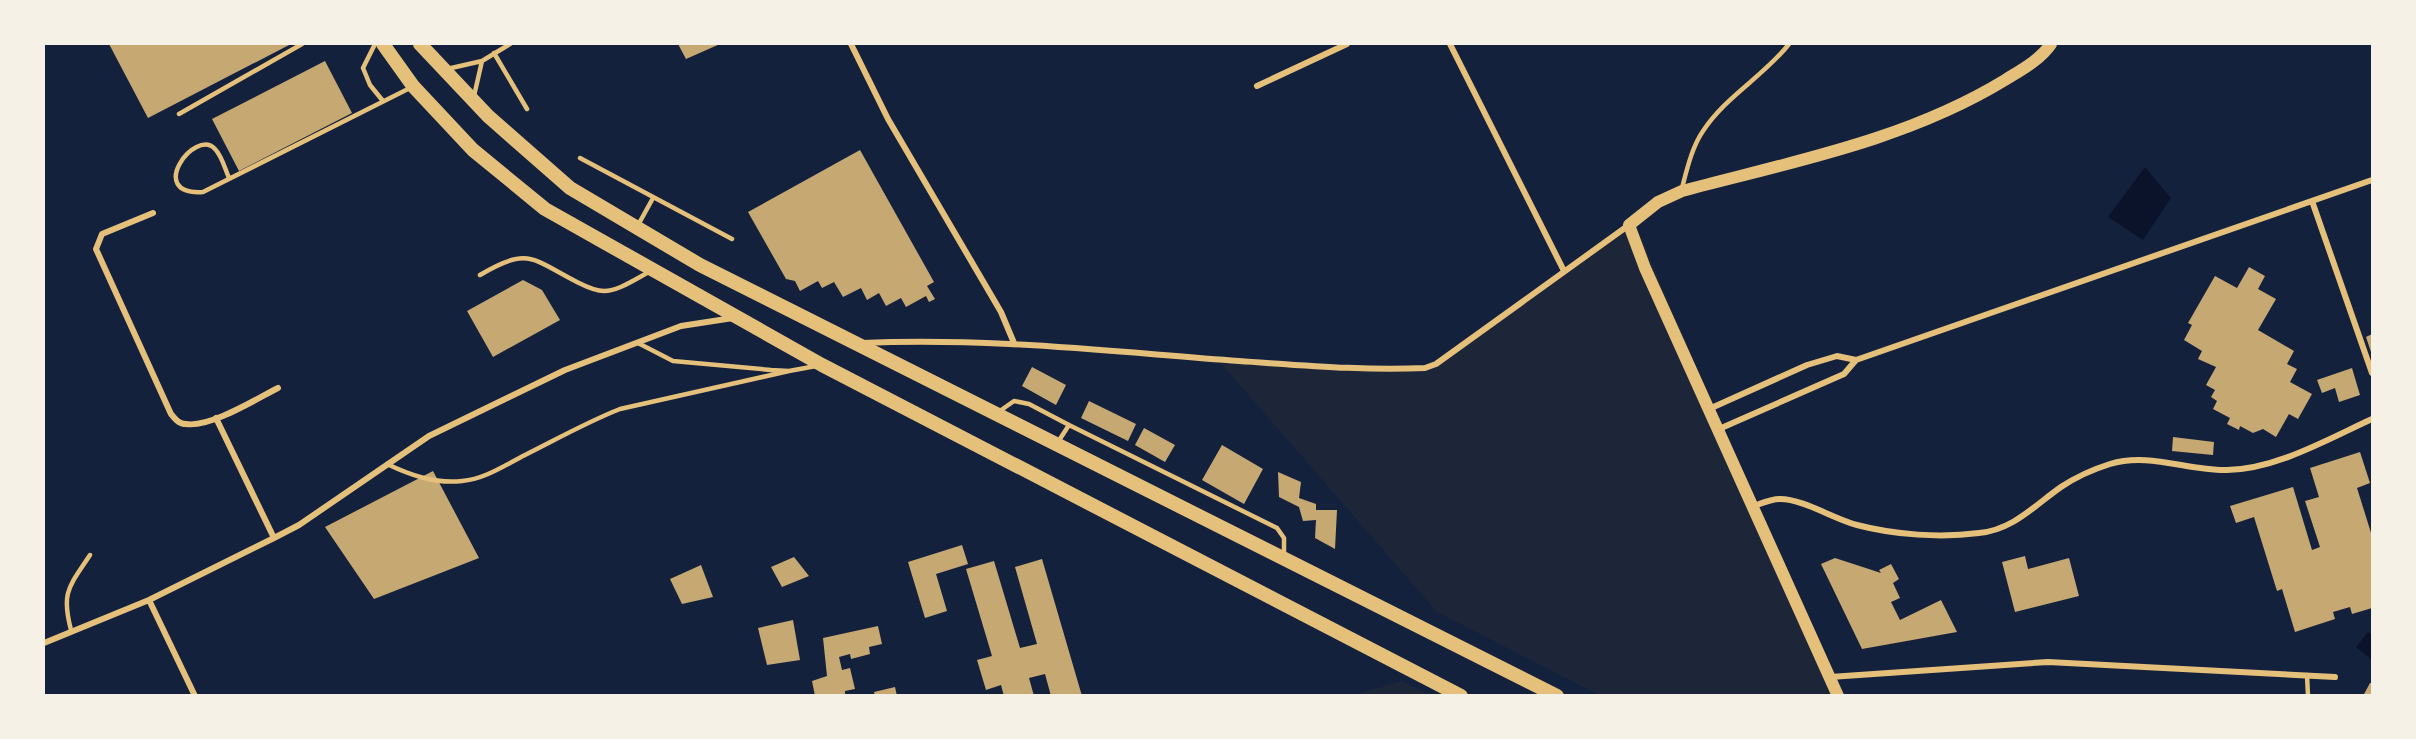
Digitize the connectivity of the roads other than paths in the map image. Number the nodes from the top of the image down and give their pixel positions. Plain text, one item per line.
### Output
1 (302, 44) edge
2 (375, 44) edge
3 (383, 44) edge
4 (420, 44) edge
5 (510, 44) edge
6 (851, 44) edge
7 (1347, 44) edge
8 (1450, 44) edge
9 (1789, 44) edge
10 (2051, 44) edge
11 (494, 53) junction
12 (482, 61) junction
13 (445, 70) junction
14 (413, 86) junction
15 (1257, 86) dead end
16 (473, 100) junction
17 (383, 101) junction
18 (528, 109) dead end
19 (179, 114) dead end
20 (580, 158) dead end
21 (230, 178) junction
22 (2373, 180) edge
23 (1682, 191) junction
24 (653, 198) junction
25 (2312, 201) junction
26 (153, 213) dead end
27 (1629, 225) junction
28 (635, 229) junction
29 (732, 240) dead end
30 (653, 270) junction
31 (1564, 271) junction
32 (480, 275) dead end
33 (738, 317) junction
34 (638, 343) junction
35 (1014, 343) junction
36 (859, 344) junction
37 (1856, 360) junction
38 (822, 365) junction
39 (789, 371) junction
40 (2373, 373) edge
41 (278, 388) dead end
42 (1709, 409) junction
43 (997, 413) junction
44 (216, 418) junction
45 (2373, 419) edge
46 (1069, 425) junction
47 (1719, 429) junction
48 (1057, 443) junction
49 (387, 464) junction
50 (1754, 506) junction
51 (274, 538) junction
52 (90, 555) dead end
53 (1284, 558) junction
54 (148, 600) junction
55 (71, 630) junction
56 (44, 643) edge
57 (2307, 675) junction
58 (1828, 677) junction
59 (2335, 677) dead end
60 (195, 696) edge
61 (1461, 696) edge
62 (1557, 696) edge
63 (1838, 696) edge
64 (2308, 696) edge

1 - 19 lane
2 - 17 lane
3 - 14 main road
4 - 13 main road
5 - 11 lane
6 - 35 street
7 - 15 street
8 - 31 street
9 - 23 lane
10 - 23 main road
11 - 12 lane
11 - 18 lane
12 - 13 lane
12 - 16 lane
13 - 16 main road
14 - 17 lane
14 - 30 main road
16 - 28 main road
17 - 21 lane
20 - 24 lane
21 - 21 lane
22 - 25 street
23 - 27 main road
24 - 28 lane
24 - 29 lane
25 - 37 street
25 - 40 street
26 - 44 street
27 - 31 street
27 - 42 main road
28 - 36 main road
30 - 32 lane
30 - 33 main road
31 - 35 street
33 - 34 street
33 - 38 main road
34 - 39 lane
34 - 49 street
35 - 36 street
36 - 43 main road
37 - 42 street
37 - 47 street
38 - 39 lane
38 - 61 main road
39 - 49 lane
41 - 44 street
42 - 47 main road
43 - 46 lane
43 - 48 main road
44 - 51 street
45 - 50 street
46 - 48 lane
46 - 53 lane
47 - 50 main road
48 - 53 main road
49 - 51 street
50 - 58 main road
51 - 54 street
52 - 55 lane
53 - 62 main road
54 - 55 street
54 - 60 street
55 - 56 street
57 - 58 street
57 - 59 street
57 - 64 lane
58 - 63 main road

